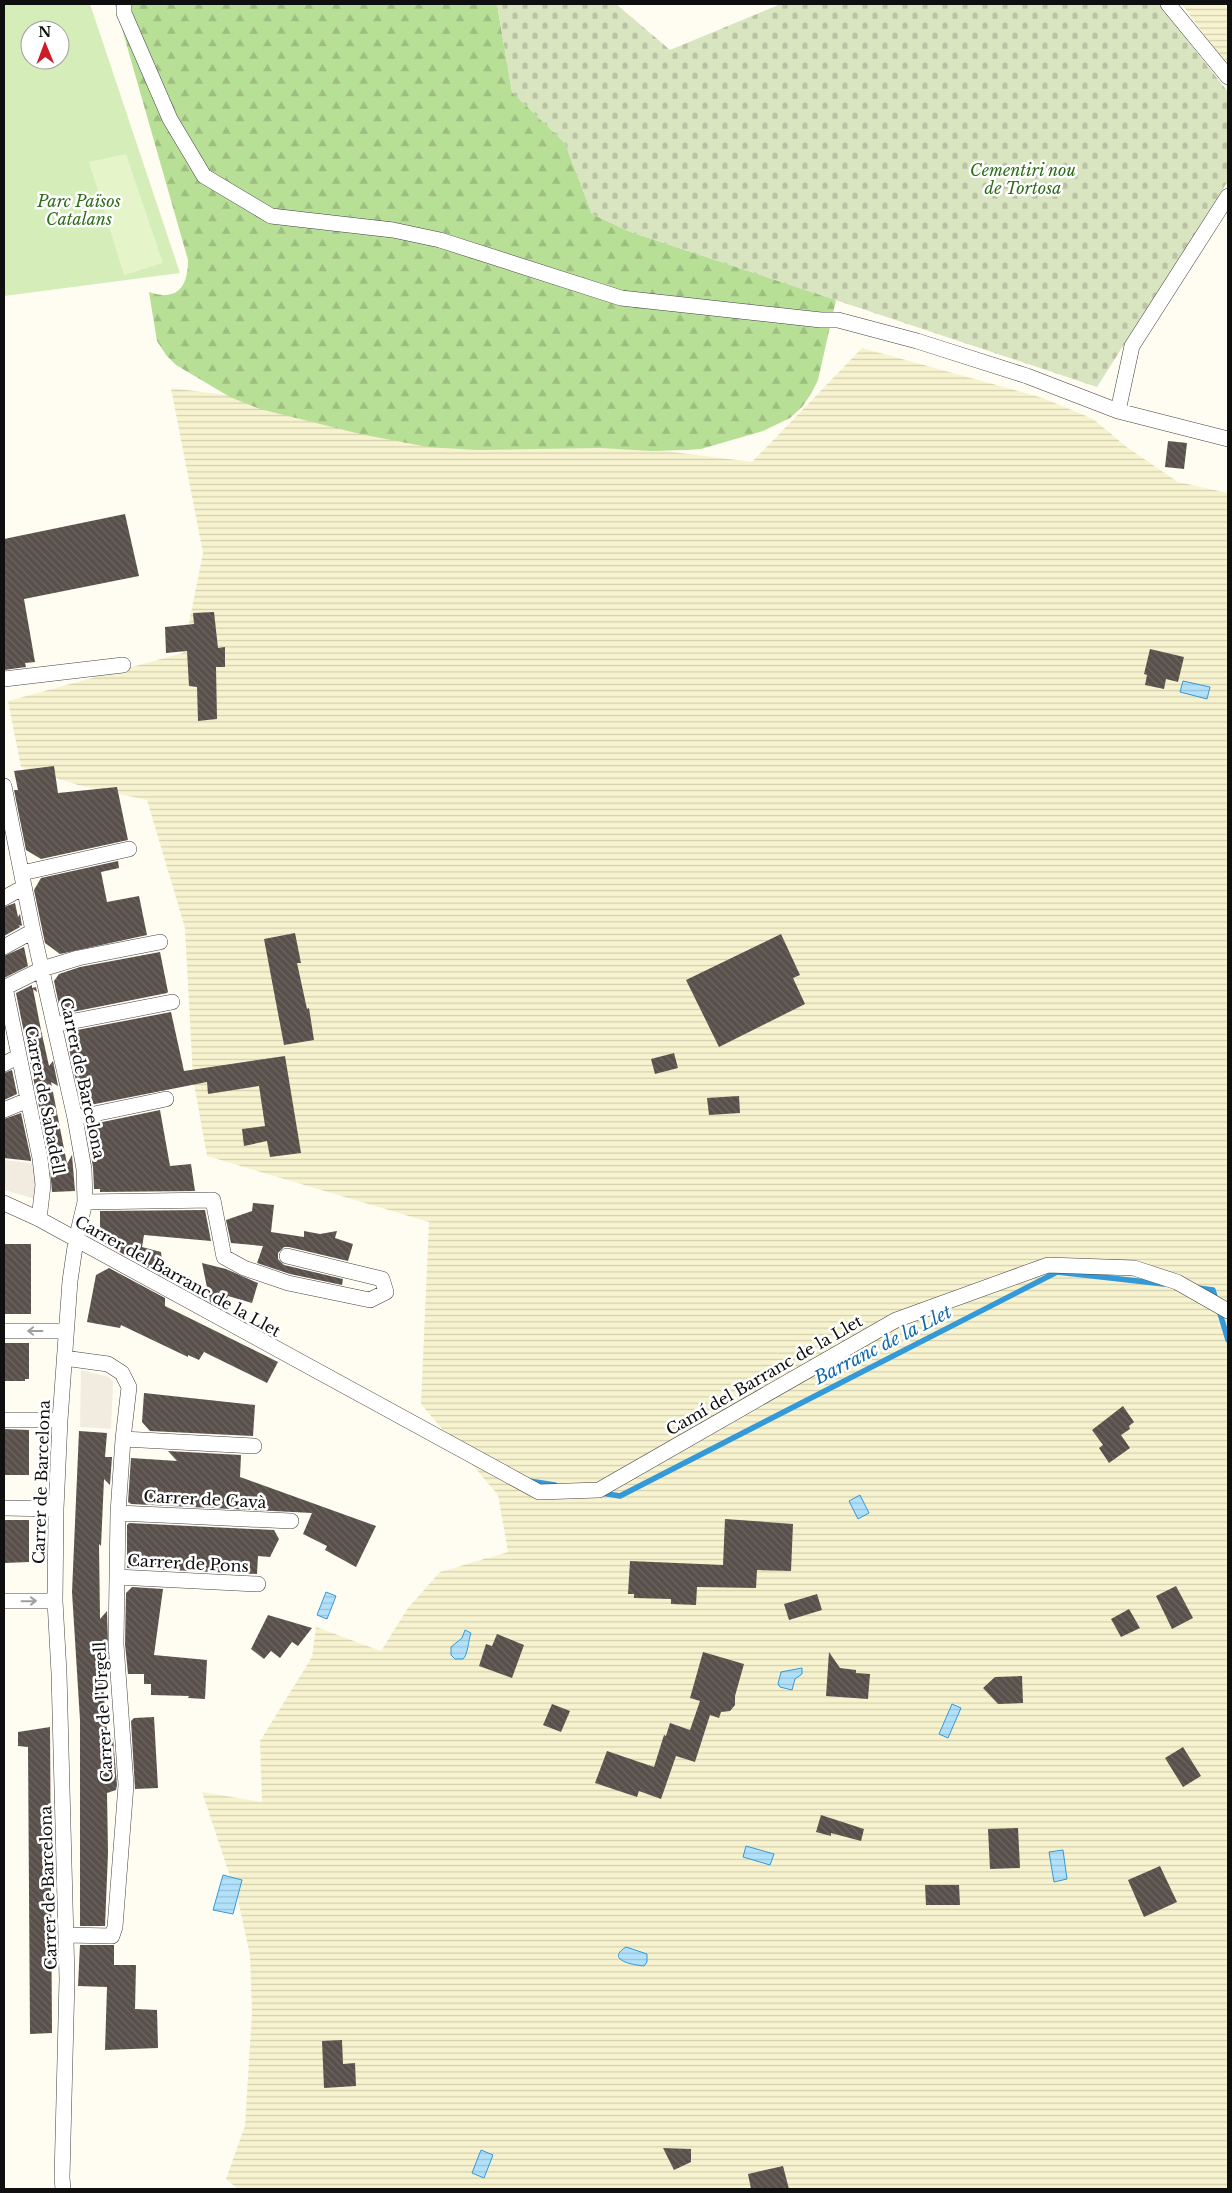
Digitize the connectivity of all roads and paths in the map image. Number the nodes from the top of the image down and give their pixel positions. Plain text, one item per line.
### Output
1 (124, 4) edge
2 (1168, 4) edge
3 (1228, 77) edge
4 (1228, 196) edge
5 (1118, 411) junction
6 (1228, 438) edge
7 (123, 665) dead end
8 (4, 679) edge
9 (4, 786) edge
10 (8, 829) edge
11 (129, 849) dead end
12 (23, 880) junction
13 (4, 898) edge
14 (33, 931) junction
15 (160, 942) dead end
16 (4, 947) edge
17 (42, 969) junction
18 (4, 988) edge
19 (172, 1002) dead end
20 (54, 1025) junction
21 (9, 1027) edge
22 (20, 1056) junction
23 (4, 1064) edge
24 (166, 1099) dead end
25 (28, 1100) junction
26 (4, 1110) edge
27 (75, 1118) junction
28 (85, 1202) junction
29 (4, 1203) edge
30 (39, 1219) junction
31 (76, 1240) junction
32 (287, 1256) dead end
33 (1228, 1311) edge
34 (4, 1330) edge
35 (66, 1330) junction
36 (64, 1358) junction
37 (334, 1381) joint
38 (4, 1420) edge
39 (60, 1420) junction
40 (123, 1439) junction
41 (254, 1446) dead end
42 (4, 1508) edge
43 (56, 1509) junction
44 (118, 1513) junction
45 (291, 1521) dead end
46 (117, 1577) junction
47 (258, 1584) dead end
48 (55, 1600) junction
49 (4, 1601) edge
50 (66, 1935) junction
51 (63, 2189) edge

1 - 5 street
2 - 3 street
4 - 5 street
5 - 6 street
7 - 8 street
9 - 10 street, Carrer de Barcelona
10 - 12 street, Carrer de Barcelona
11 - 12 street
12 - 13 street
12 - 14 street, Carrer de Barcelona
14 - 16 street
14 - 17 street, Carrer de Barcelona
15 - 17 street
17 - 18 street
17 - 20 street, Carrer de Barcelona
18 - 21 street, Carrer de Sabadell
19 - 20 street
20 - 27 street, Carrer de Barcelona
21 - 22 street, Carrer de Sabadell
22 - 23 street
22 - 25 street, Carrer de Sabadell
24 - 27 street
25 - 26 street
25 - 30 street, Carrer de Sabadell
27 - 28 street, Carrer de Barcelona
28 - 31 street, Carrer de Barcelona
28 - 32 street
29 - 30 street, Carrer del Barranc de la Llet
30 - 31 street, Carrer del Barranc de la Llet
31 - 35 street, Carrer de Barcelona
31 - 37 street, Carrer del Barranc de la Llet
33 - 37 street, Camí del Barranc de la Llet
35 -> 34 street
35 - 36 street, Carrer de Barcelona
36 - 39 street, Carrer de Barcelona
36 - 40 street, Carrer de l'Urgell
38 - 39 street
39 - 43 street, Carrer de Barcelona
40 - 41 street
40 - 44 street, Carrer de l'Urgell
42 - 43 street
43 - 48 street, Carrer de Barcelona
44 - 45 street, Carrer de Gavà
44 - 46 street, Carrer de l'Urgell
46 - 47 street, Carrer de Pons
46 - 50 street, Carrer de l'Urgell
49 -> 48 street
48 - 50 street, Carrer de Barcelona
50 - 51 street, Carrer de Barcelona

